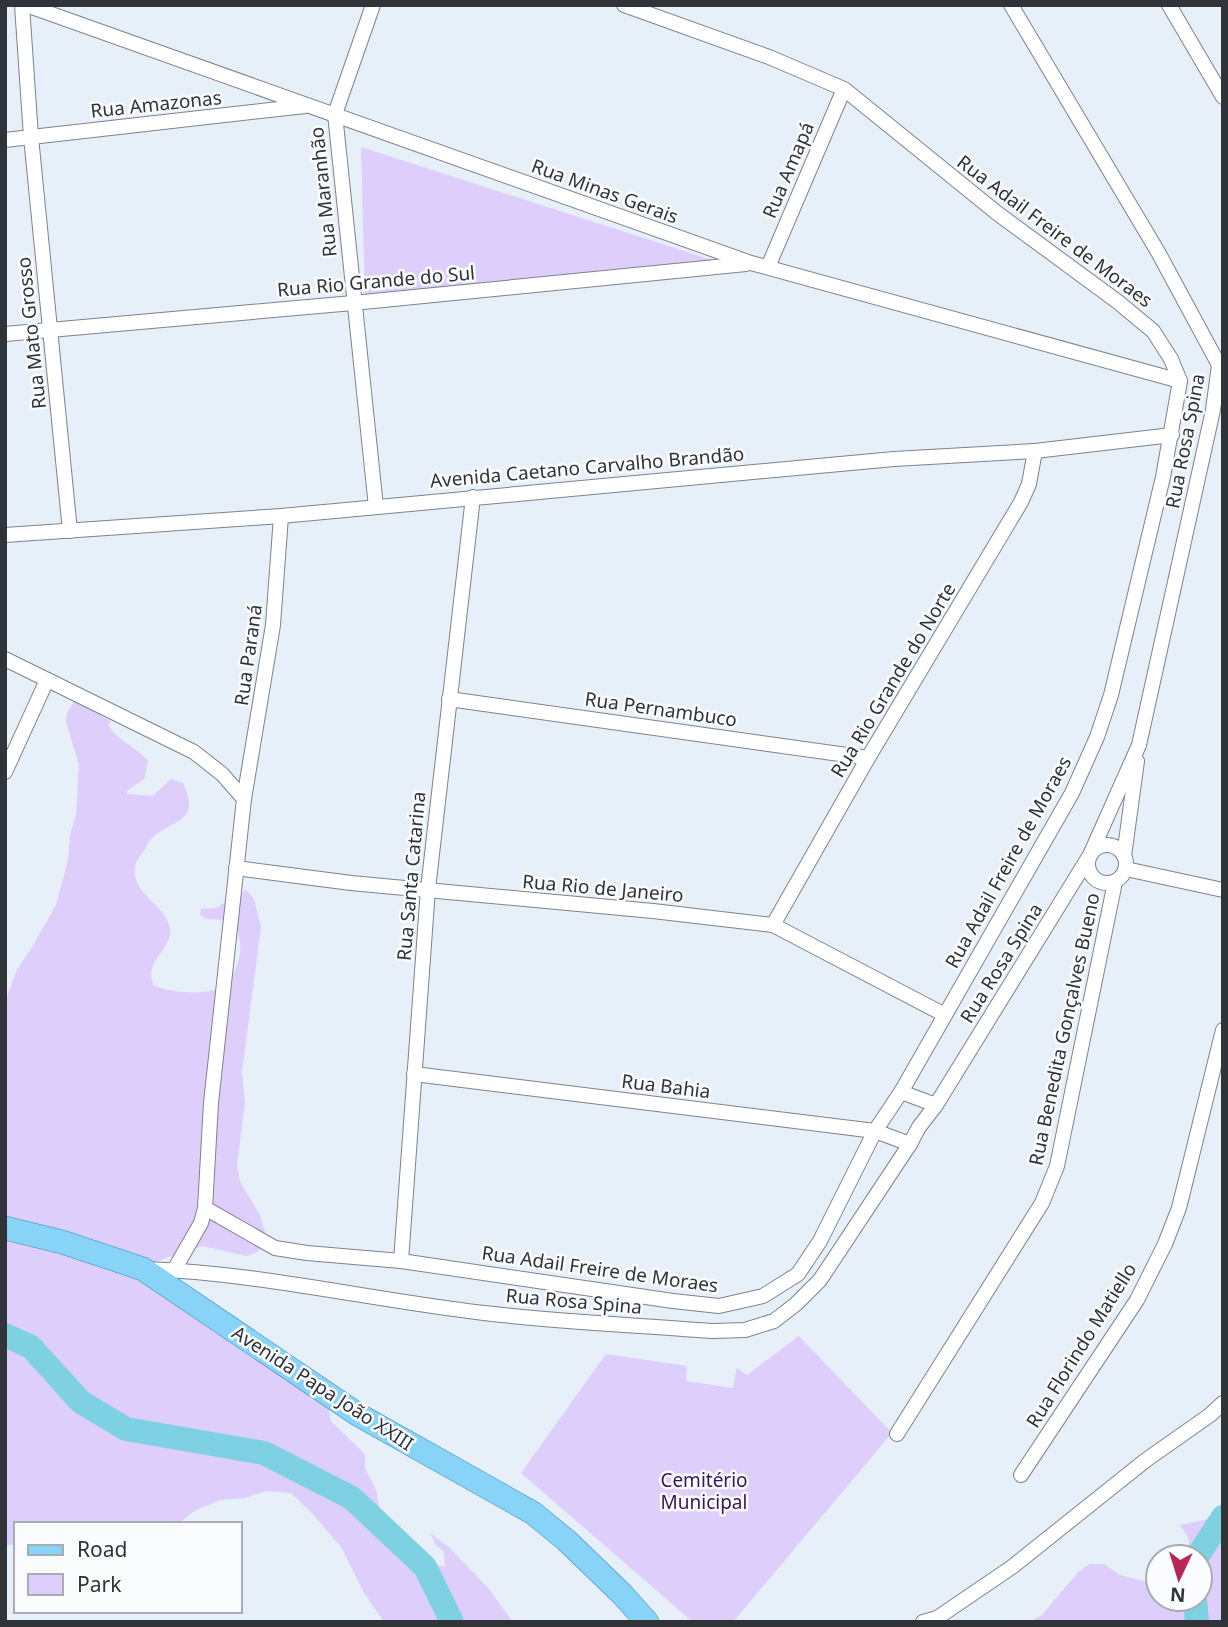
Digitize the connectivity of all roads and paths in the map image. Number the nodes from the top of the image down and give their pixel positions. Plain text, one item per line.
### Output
1 (24, 5) edge
2 (373, 5) edge
3 (624, 5) edge
4 (1011, 5) edge
5 (1169, 5) edge
6 (844, 89) junction
7 (1223, 97) edge
8 (310, 106) junction
9 (335, 114) junction
10 (31, 137) junction
11 (5, 140) edge
12 (751, 264) junction
13 (768, 267) junction
14 (354, 303) junction
15 (50, 331) junction
16 (5, 334) edge
17 (1221, 368) edge
18 (1180, 381) junction
19 (1172, 435) junction
20 (1035, 451) junction
21 (473, 497) junction
22 (376, 507) junction
23 (281, 516) junction
24 (70, 531) junction
25 (5, 536) edge
26 (5, 659) edge
27 (47, 680) junction
28 (449, 699) junction
29 (1139, 745) junction
30 (868, 758) junction
31 (5, 772) edge
32 (244, 799) junction
33 (1090, 855) junction
34 (1125, 863) junction
35 (236, 868) junction
36 (1115, 882) junction
37 (428, 889) junction
38 (1223, 890) edge
39 (773, 925) junction
40 (945, 1015) junction
41 (1223, 1030) edge
42 (414, 1074) junction
43 (1217, 1080) edge
44 (901, 1091) junction
45 (936, 1105) junction
46 (875, 1131) junction
47 (910, 1144) junction
48 (205, 1208) junction
49 (5, 1228) edge
50 (401, 1261) junction
51 (143, 1269) junction
52 (174, 1270) junction
53 (1223, 1403) edge
54 (897, 1434) dead end
55 (1021, 1475) dead end
56 (933, 1620) edge
57 (647, 1622) edge

1 - 8 street, Rua Minas Gerais
1 - 10 street, Rua Mato Grosso
2 - 9 street, Rua Maranhão
3 - 6 street, Rua Adail Freire de Moraes
4 - 17 street, Rua Rosa Spina
5 - 7 street
6 - 13 street, Rua Amapá
6 - 18 street, Rua Adail Freire de Moraes
8 - 9 street, Rua Minas Gerais
8 - 10 street, Rua Amazonas
9 - 12 street, Rua Minas Gerais
9 - 14 street, Rua Maranhão
10 - 11 street, Rua Amazonas
10 - 15 street, Rua Mato Grosso
12 - 13 street, Rua Minas Gerais
12 - 14 street, Rua Rio Grande do Sul
13 - 18 street, Rua Minas Gerais
14 - 15 street, Rua Rio Grande do Sul
14 - 22 street, Rua Maranhão
15 - 16 street, Rua Rio Grande do Sul
15 - 24 street, Rua Mato Grosso
17 - 29 street, Rua Rosa Spina
18 - 19 street, Rua Adail Freire de Moraes
19 - 20 street, Avenida Caetano Carvalho Brandão
19 - 40 street, Rua Adail Freire de Moraes
20 - 21 street, Avenida Caetano Carvalho Brandão
20 - 30 street, Rua Rio Grande do Norte
21 - 22 street, Avenida Caetano Carvalho Brandão
21 - 28 street, Rua Santa Catarina
22 - 23 street, Avenida Caetano Carvalho Brandão
23 - 24 street, Avenida Caetano Carvalho Brandão
23 - 32 street, Rua Paraná
24 - 25 street, Avenida Caetano Carvalho Brandão
26 - 27 street
27 - 31 street
27 - 32 street
28 - 30 street, Rua Pernambuco
28 - 37 street, Rua Santa Catarina
29 - 33 street, Rua Rosa Spina
29 - 34 street
30 - 39 street, Rua Rio Grande do Norte
32 - 35 street
33 - 34 street
33 - 36 street
33 - 45 street, Rua Rosa Spina
34 - 36 street
34 - 38 street
35 - 37 street, Rua Rio de Janeiro
35 - 48 street
36 - 54 street, Rua Benedita Gonçalves Bueno
37 - 39 street, Rua Rio de Janeiro
37 - 42 street, Rua Santa Catarina
39 - 40 street, Rua Rio de Janeiro
40 - 44 street, Rua Adail Freire de Moraes
41 - 43 street, Rua Florindo Matiello
42 - 46 street, Rua Bahia
42 - 50 street, Rua Santa Catarina
43 - 55 street, Rua Florindo Matiello
44 - 45 street
44 - 46 street, Rua Adail Freire de Moraes
45 - 47 street, Rua Rosa Spina
46 - 47 street, Rua Bahia
46 - 50 street, Rua Adail Freire de Moraes
47 - 52 street, Rua Rosa Spina
48 - 50 street, Rua Adail Freire de Moraes
48 - 52 street
49 - 51 main road, Avenida Papa João XXIII
51 - 52 street, Rua Rosa Spina
51 - 57 main road, Avenida Papa João XXIII
53 - 56 street

